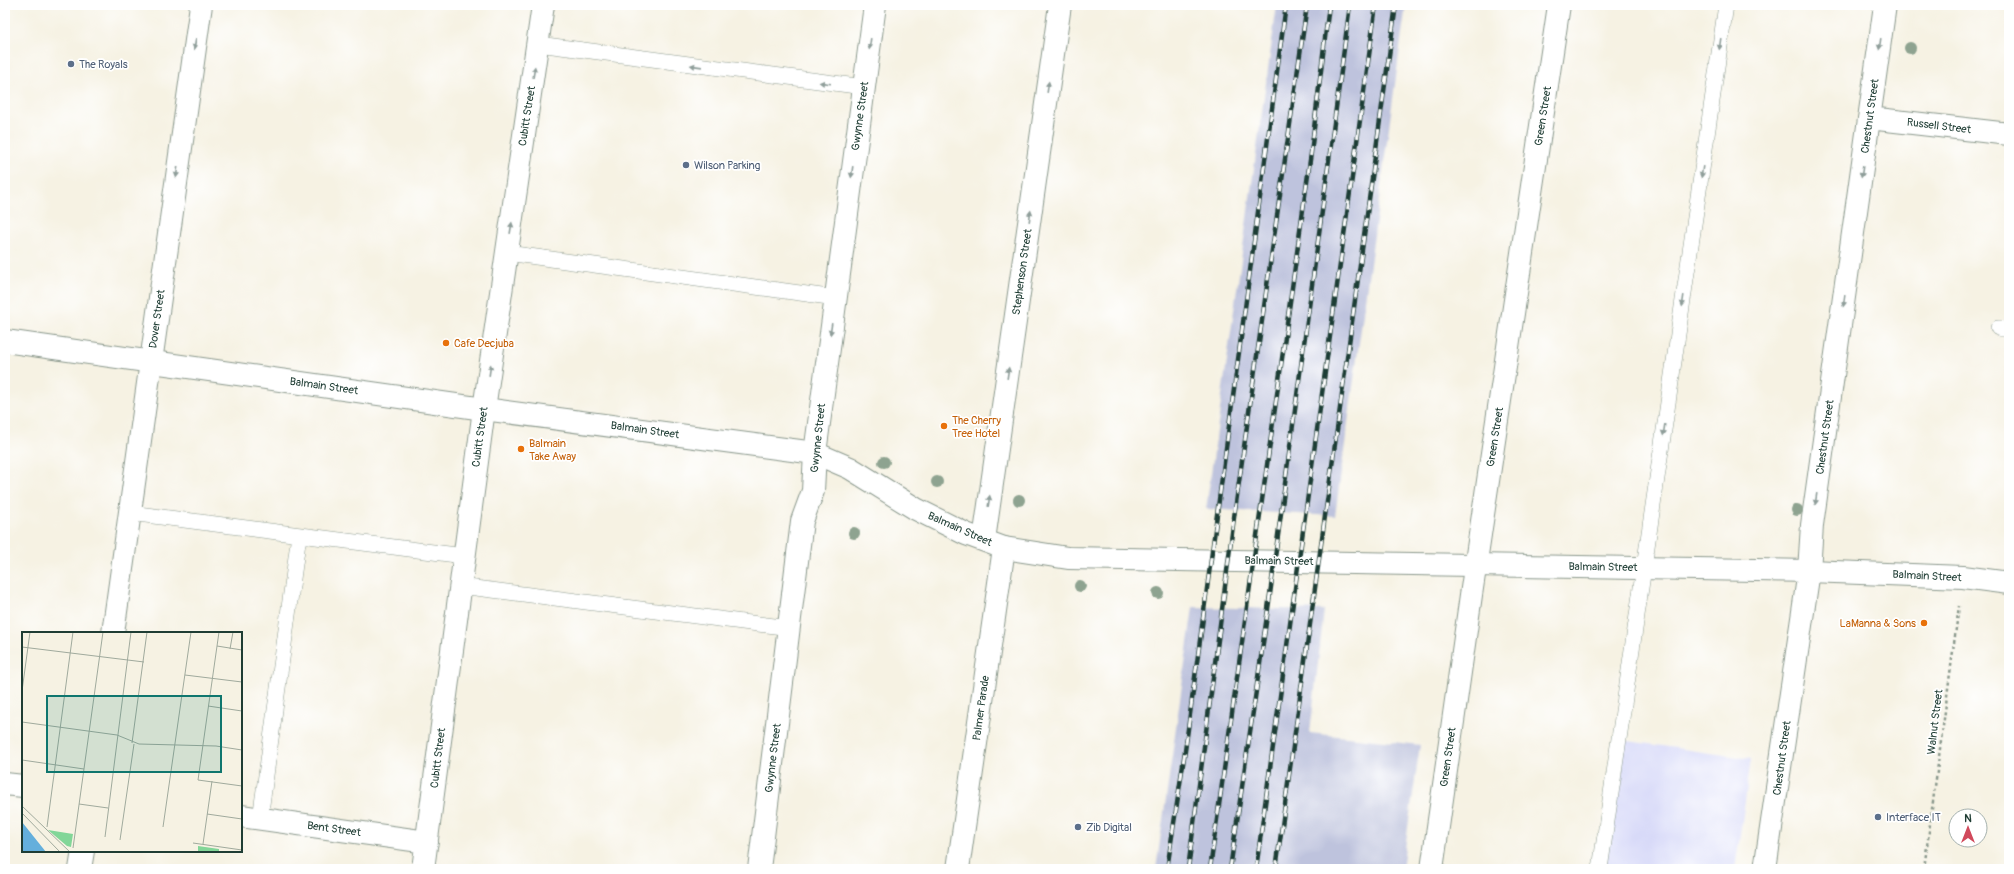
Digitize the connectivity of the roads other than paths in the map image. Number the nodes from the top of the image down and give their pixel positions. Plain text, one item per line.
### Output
1 (200, 5) edge
2 (544, 5) edge
3 (875, 5) edge
4 (1060, 5) edge
5 (1560, 5) edge
6 (1726, 5) edge
7 (1885, 5) edge
8 (538, 44) junction
9 (864, 88) junction
10 (1869, 118) junction
11 (2009, 134) edge
12 (507, 253) junction
13 (836, 298) junction
14 (5, 341) edge
15 (152, 362) junction
16 (484, 409) junction
17 (815, 453) junction
18 (130, 513) junction
19 (299, 535) junction
20 (984, 540) junction
21 (1004, 548) junction
22 (464, 556) junction
23 (1476, 566) junction
24 (1644, 568) junction
25 (1809, 570) junction
26 (2009, 583) edge
27 (460, 586) junction
28 (790, 628) junction
29 (113, 632) edge
30 (5, 784) edge
31 (22, 786) edge
32 (250, 818) edge
33 (427, 842) junction
34 (83, 852) edge
35 (80, 869) edge
36 (424, 869) edge
37 (759, 869) edge
38 (958, 869) edge
39 (1432, 869) edge
40 (1600, 869) edge
41 (1765, 869) edge

1 -> 15 street, Dover Street
2 - 8 street, Cubitt Street
3 -> 9 street, Gwynne Street
20 -> 4 street, Stephenson Street
5 - 23 street, Green Street
6 -> 24 lane
7 -> 10 street, Chestnut Street
9 -> 8 lane
12 -> 8 street, Cubitt Street
9 -> 13 street, Gwynne Street
10 - 11 street, Russell Street
10 -> 25 street, Chestnut Street
12 - 13 lane
16 -> 12 street, Cubitt Street
13 -> 17 street, Gwynne Street
14 - 15 street, Balmain Street
15 - 16 street, Balmain Street
15 - 18 street, Dover Street
16 - 17 street, Balmain Street
16 - 22 street, Cubitt Street
17 - 20 street, Balmain Street
17 - 28 street, Gwynne Street
18 - 19 lane
18 - 29 street, Dover Street
19 - 22 lane
19 - 32 lane
20 - 21 street, Balmain Street
21 - 23 street, Balmain Street
21 - 38 street, Palmer Parade
22 - 27 street, Cubitt Street
23 - 24 street, Balmain Street
23 - 39 street, Green Street
24 - 25 street, Balmain Street
24 - 40 lane
25 - 26 street, Balmain Street
25 - 41 street, Chestnut Street
27 - 28 lane
27 - 33 street, Cubitt Street
28 - 37 street, Gwynne Street
30 - 31 street
32 - 33 street, Bent Street
33 - 36 street, Cubitt Street
34 - 35 street

